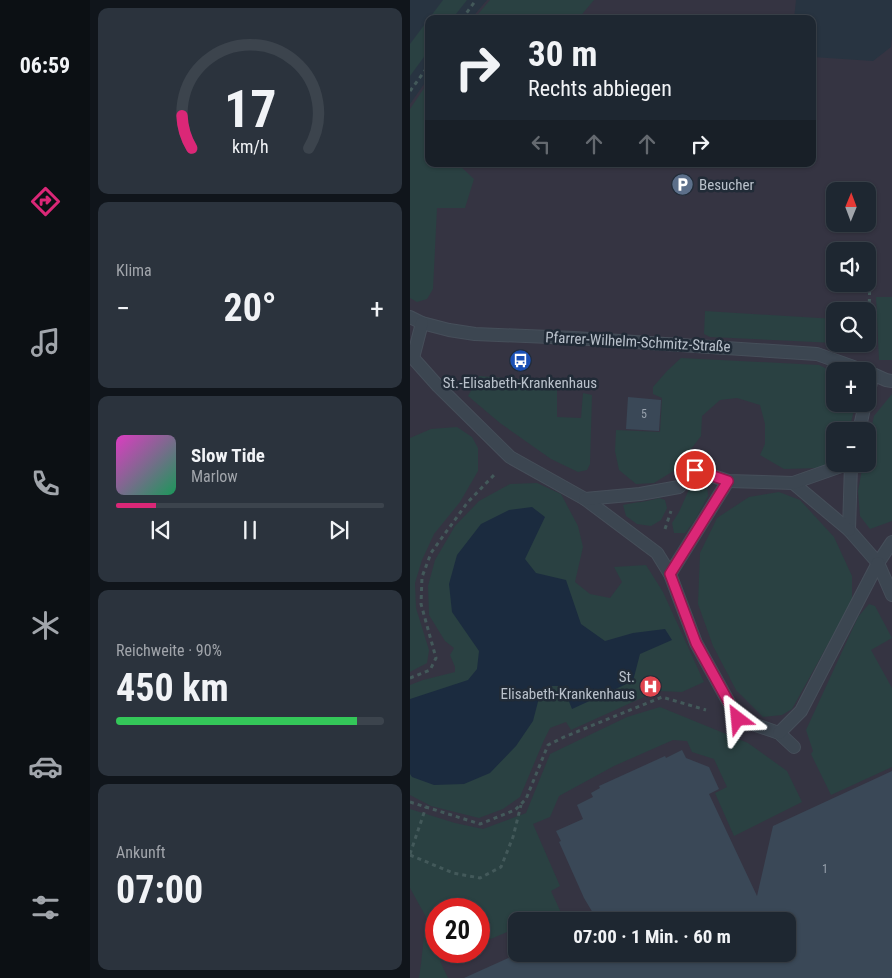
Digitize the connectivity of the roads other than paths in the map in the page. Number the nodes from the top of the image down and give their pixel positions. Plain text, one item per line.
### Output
1 (416, 320) edge
2 (840, 362) edge
3 (876, 376) edge
4 (892, 381) edge
5 (826, 471) edge
6 (851, 472) edge
7 (728, 481) junction
8 (793, 483) junction
9 (585, 499) junction
10 (849, 530) junction
11 (892, 542) edge
12 (878, 563) junction
13 (670, 574) junction
14 (892, 595) edge
15 (779, 733) junction
16 (794, 747) dead end

1 - 2 lane, Pfarrer-Wilhelm-Schmitz-Straße
1 - 9 lane
3 - 4 lane, Pfarrer-Wilhelm-Schmitz-Straße
5 - 8 lane
6 - 10 lane
7 - 8 lane
7 - 9 lane
7 - 13 lane
8 - 10 lane
9 - 13 lane
10 - 12 lane
11 - 12 lane
12 - 14 lane
12 - 15 lane
13 - 15 lane
15 - 16 lane

